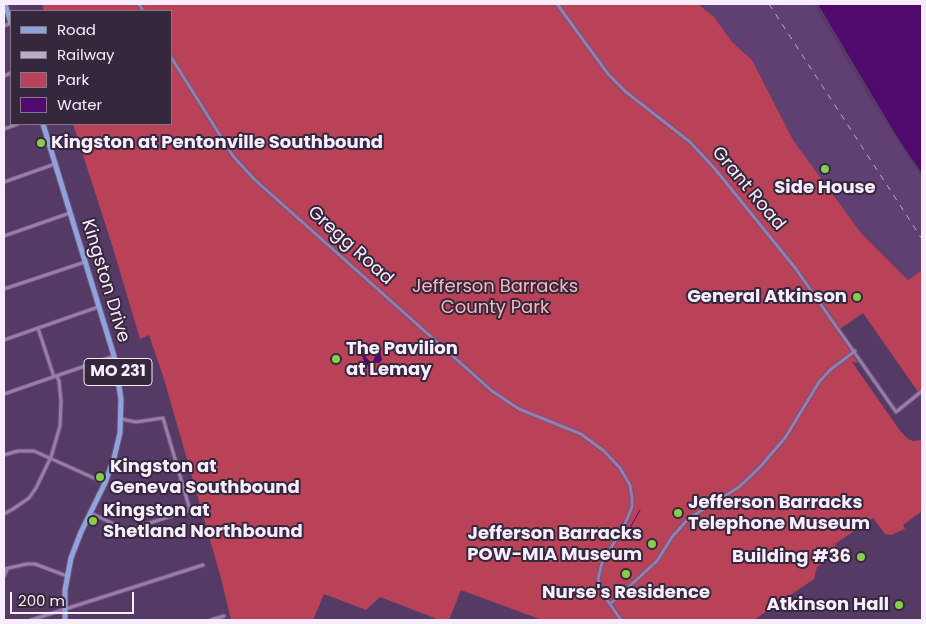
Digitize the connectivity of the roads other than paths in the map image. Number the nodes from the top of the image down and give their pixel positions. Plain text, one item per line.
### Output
1 (5, 4) edge
2 (558, 4) edge
3 (10, 20) edge
4 (172, 59) edge
5 (42, 125) edge
6 (55, 164) junction
7 (4, 182) edge
8 (70, 213) junction
9 (4, 236) edge
10 (85, 262) junction
11 (4, 289) edge
12 (99, 307) junction
13 (38, 328) junction
14 (4, 340) edge
15 (855, 351) junction
16 (114, 356) junction
17 (56, 376) junction
18 (922, 391) edge
19 (4, 394) edge
20 (121, 419) junction
21 (4, 455) edge
22 (51, 457) junction
23 (104, 484) junction
24 (90, 513) junction
25 (4, 514) edge
26 (203, 565) dead end
27 (6, 569) edge
28 (4, 576) edge
29 (67, 576) junction
30 (610, 604) junction
31 (65, 609) junction
32 (224, 616) dead end
33 (31, 620) edge
34 (65, 620) edge
35 (211, 620) edge
36 (621, 620) edge

1 - 3 main road
2 - 15 street, Grant Road
4 - 30 street, Gregg Road
5 - 6 main road, Kingston Drive / MO 231
6 - 7 street
6 - 8 main road, Kingston Drive / MO 231
8 - 9 street
8 - 10 main road, Kingston Drive / MO 231
10 - 11 street
10 - 12 main road, Kingston Drive / MO 231
12 - 13 street
12 - 16 main road, Kingston Drive / MO 231
13 - 14 street
13 - 17 street
15 - 18 street, Grant Road
15 - 30 street
16 - 17 street
16 - 20 main road, Kingston Drive / MO 231
17 - 19 street
17 - 22 street
20 - 23 main road, Kingston Drive / MO 231
20 - 24 street
21 - 22 street
22 - 23 street
22 - 25 street
23 - 24 main road, Kingston Drive / MO 231
24 - 29 main road, Kingston Drive / MO 231
26 - 31 street
27 - 28 street
27 - 29 street
29 - 31 main road, Kingston Drive / MO 231
30 - 36 street, Gregg Road
31 - 33 street
31 - 34 main road, Kingston Drive / MO 231
32 - 35 street

